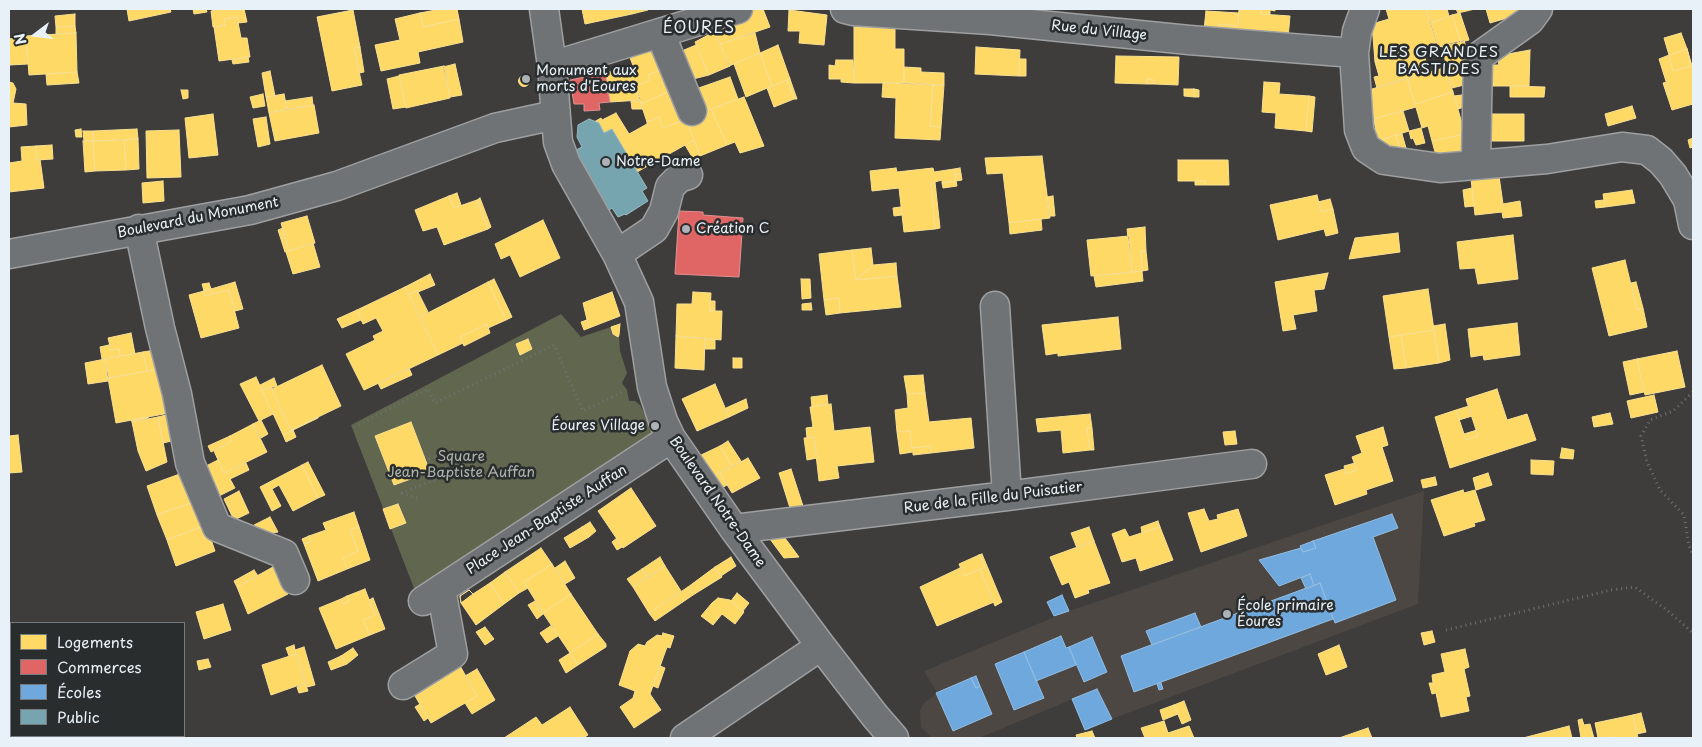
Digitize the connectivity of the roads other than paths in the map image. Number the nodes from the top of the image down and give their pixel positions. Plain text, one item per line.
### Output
1 (544, 9) edge
2 (738, 9) edge
3 (845, 9) edge
4 (1365, 9) edge
5 (1538, 9) edge
6 (660, 32) junction
7 (1354, 53) junction
8 (552, 66) junction
9 (692, 111) dead end
10 (555, 114) junction
11 (1476, 164) junction
12 (688, 175) dead end
13 (1693, 225) edge
14 (139, 229) junction
15 (9, 254) edge
16 (616, 254) junction
17 (995, 306) dead end
18 (672, 438) junction
19 (1252, 464) dead end
20 (1007, 496) junction
21 (734, 529) junction
22 (295, 580) dead end
23 (821, 646) junction
24 (403, 685) dead end
25 (685, 738) edge
26 (894, 738) edge

1 - 8 street, Boulevard Notre-Dame
2 - 6 street
3 - 7 street, Rue du Village
4 - 7 street
5 - 11 street
6 - 8 street
6 - 9 street
7 - 11 street
8 - 10 street, Boulevard Notre-Dame
10 - 14 street, Boulevard du Monument
10 - 16 street, Boulevard Notre-Dame
11 - 13 street
12 - 16 street
14 - 15 street, Boulevard du Monument
14 - 22 street
16 - 18 street, Boulevard Notre-Dame
17 - 20 street
18 - 21 street, Boulevard Notre-Dame
18 - 24 street, Place Jean-Baptiste Auffan
19 - 20 street, Rue de la Fille du Puisatier
20 - 21 street, Rue de la Fille du Puisatier
21 - 23 street, Boulevard Notre-Dame
23 - 25 street
23 - 26 street, Boulevard Notre-Dame

